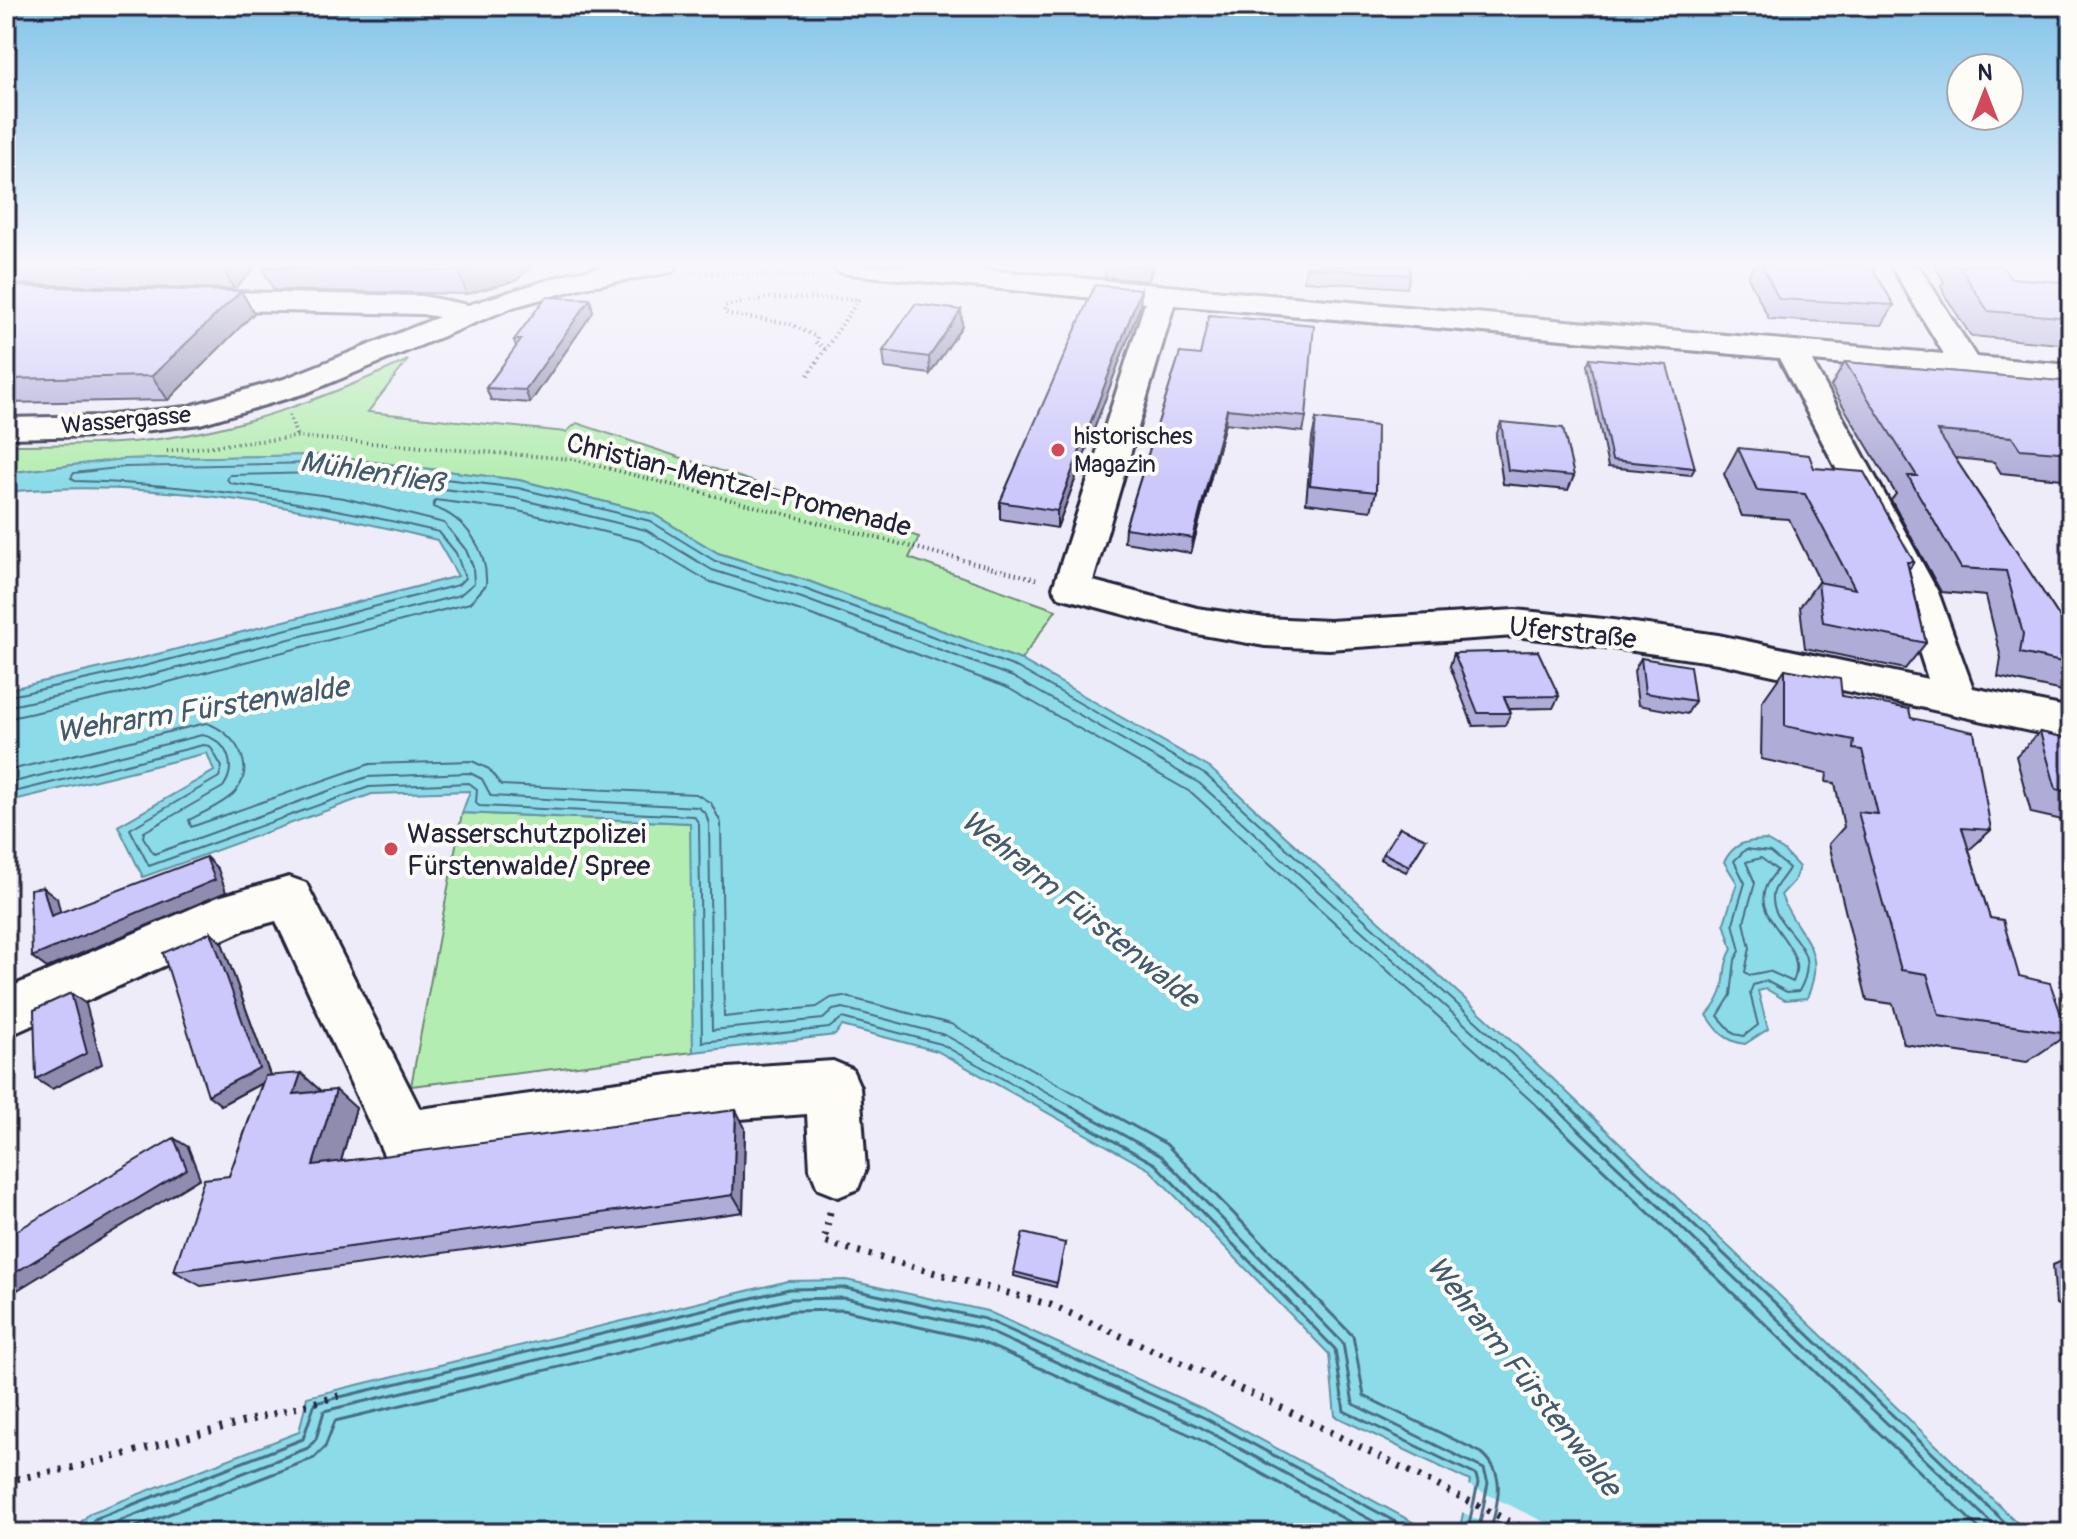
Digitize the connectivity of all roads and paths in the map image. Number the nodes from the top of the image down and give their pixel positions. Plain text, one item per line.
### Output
1 (408, 338) edge
2 (817, 338) edge
3 (833, 338) edge
4 (1149, 338) edge
5 (1640, 338) edge
6 (1949, 338) edge
7 (825, 349) junction
8 (1791, 351) junction
9 (1966, 365) junction
10 (2071, 374) edge
11 (808, 375) dead end
12 (292, 425) dead end
13 (6, 428) edge
14 (1072, 588) junction
15 (1956, 700) junction
16 (2071, 724) edge
17 (6, 1014) edge
18 (838, 1169) joint
19 (339, 1396) dead end
20 (6, 1481) edge
21 (1533, 1533) edge

1 - 13 street, Wassergasse
2 - 7 path
3 - 7 path
4 - 14 street
5 - 8 street
6 - 9 street
7 - 11 path
8 - 9 street
8 - 15 street
9 - 10 street
12 - 14 path, Christian-Mentzel-Promenade
14 - 15 street, Uferstraße
15 - 16 street, Uferstraße
17 - 18 street
18 - 21 path
19 - 20 path

